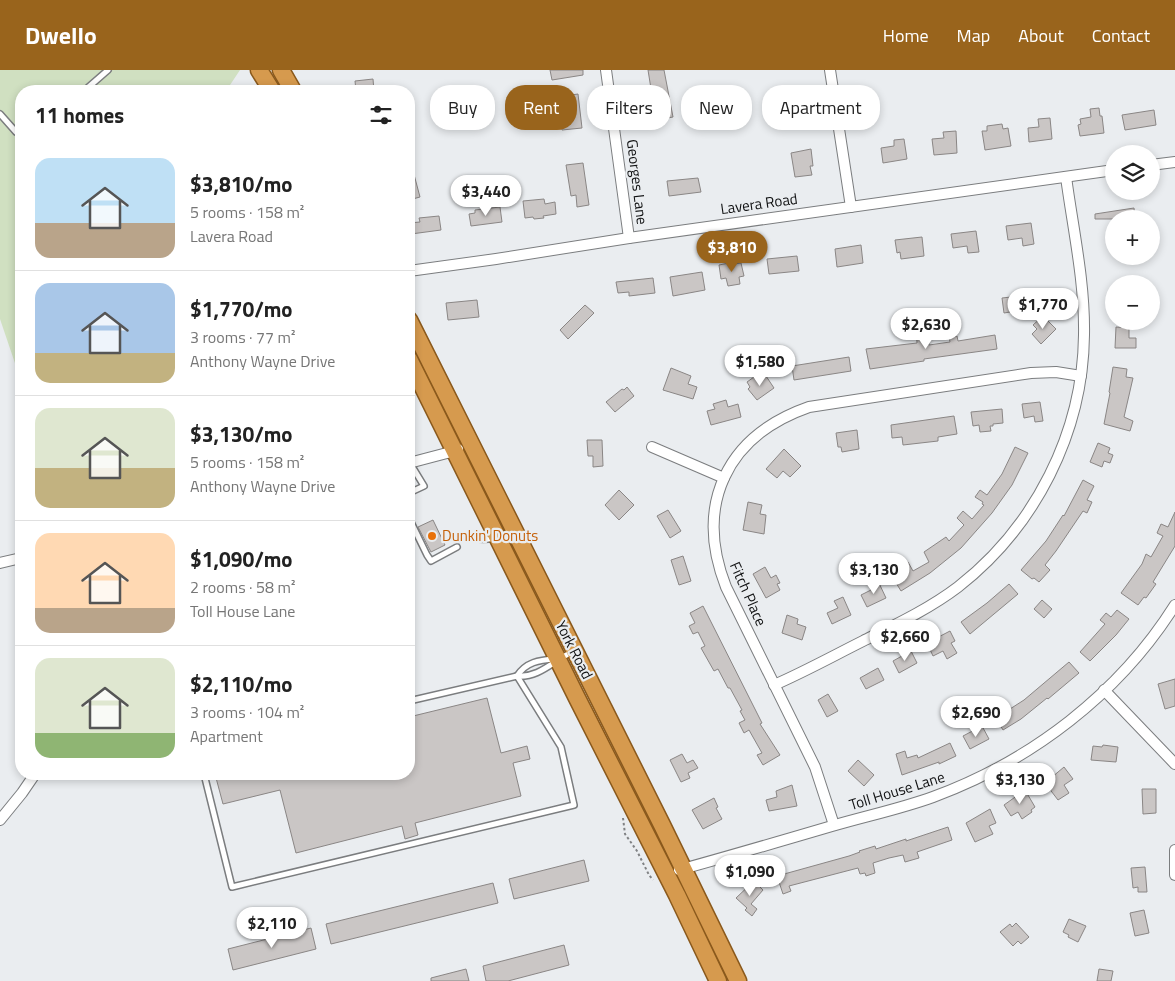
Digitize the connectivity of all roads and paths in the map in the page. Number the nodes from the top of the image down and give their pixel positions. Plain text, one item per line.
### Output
1 (108, 70) edge
2 (259, 70) edge
3 (281, 70) edge
4 (606, 70) edge
5 (830, 70) edge
6 (91, 85) edge
7 (268, 85) edge
8 (290, 85) edge
9 (0, 114) edge
10 (15, 131) edge
11 (1175, 162) edge
12 (1160, 164) edge
13 (1105, 171) edge
14 (1066, 177) junction
15 (851, 207) junction
16 (629, 238) junction
17 (415, 270) edge
18 (415, 332) edge
19 (415, 371) edge
20 (1081, 376) junction
21 (471, 444) junction
22 (652, 447) dead end
23 (455, 450) junction
24 (415, 461) edge
25 (415, 472) edge
26 (724, 478) junction
27 (415, 490) edge
28 (415, 530) edge
29 (514, 530) junction
30 (473, 538) dead end
31 (498, 538) junction
32 (457, 547) dead end
33 (15, 559) edge
34 (0, 563) edge
35 (1175, 605) edge
36 (574, 651) junction
37 (558, 659) junction
38 (517, 676) junction
39 (774, 685) junction
40 (1104, 690) junction
41 (415, 700) edge
42 (1175, 764) edge
43 (31, 780) edge
44 (205, 780) edge
45 (0, 820) edge
46 (834, 826) junction
47 (1175, 850) edge
48 (683, 869) junction
49 (666, 874) junction
50 (1175, 875) edge
51 (719, 941) junction
52 (703, 949) junction
53 (718, 981) edge
54 (738, 981) edge

1 - 6 lane
2 - 7 highway
3 - 8 highway
4 - 16 street, Georges Lane
5 - 15 street
9 - 10 lane
11 - 12 street
13 - 14 street, Lavera Road
14 - 15 street, Lavera Road
14 - 20 street
15 - 16 street, Lavera Road
16 - 17 street, Lavera Road
18 - 21 highway, York Road
19 - 23 highway, York Road
20 - 26 street, Fitch Place
20 - 39 street
21 - 23 street
21 - 29 highway, York Road
22 - 26 street
23 - 24 street
23 - 31 highway, York Road
25 - 27 lane
26 - 39 street, Fitch Place
28 - 32 lane
29 - 31 lane
29 - 36 highway, York Road
30 - 31 lane
31 - 37 highway, York Road
33 - 34 street
35 - 40 street, Toll House Lane
36 - 37 lane
36 - 48 highway, York Road
37 - 38 lane
37 - 38 lane
37 - 49 highway, York Road
38 - 41 lane
38 - 44 lane
39 - 46 street, Fitch Place
40 - 42 street
40 - 46 street, Toll House Lane
43 - 45 street
46 - 48 street, Toll House Lane
47 - 50 street
48 - 49 street, Toll House Lane
48 - 51 highway, York Road
49 - 52 highway, York Road
51 - 52 lane
51 - 54 highway, York Road
52 - 53 highway, York Road

